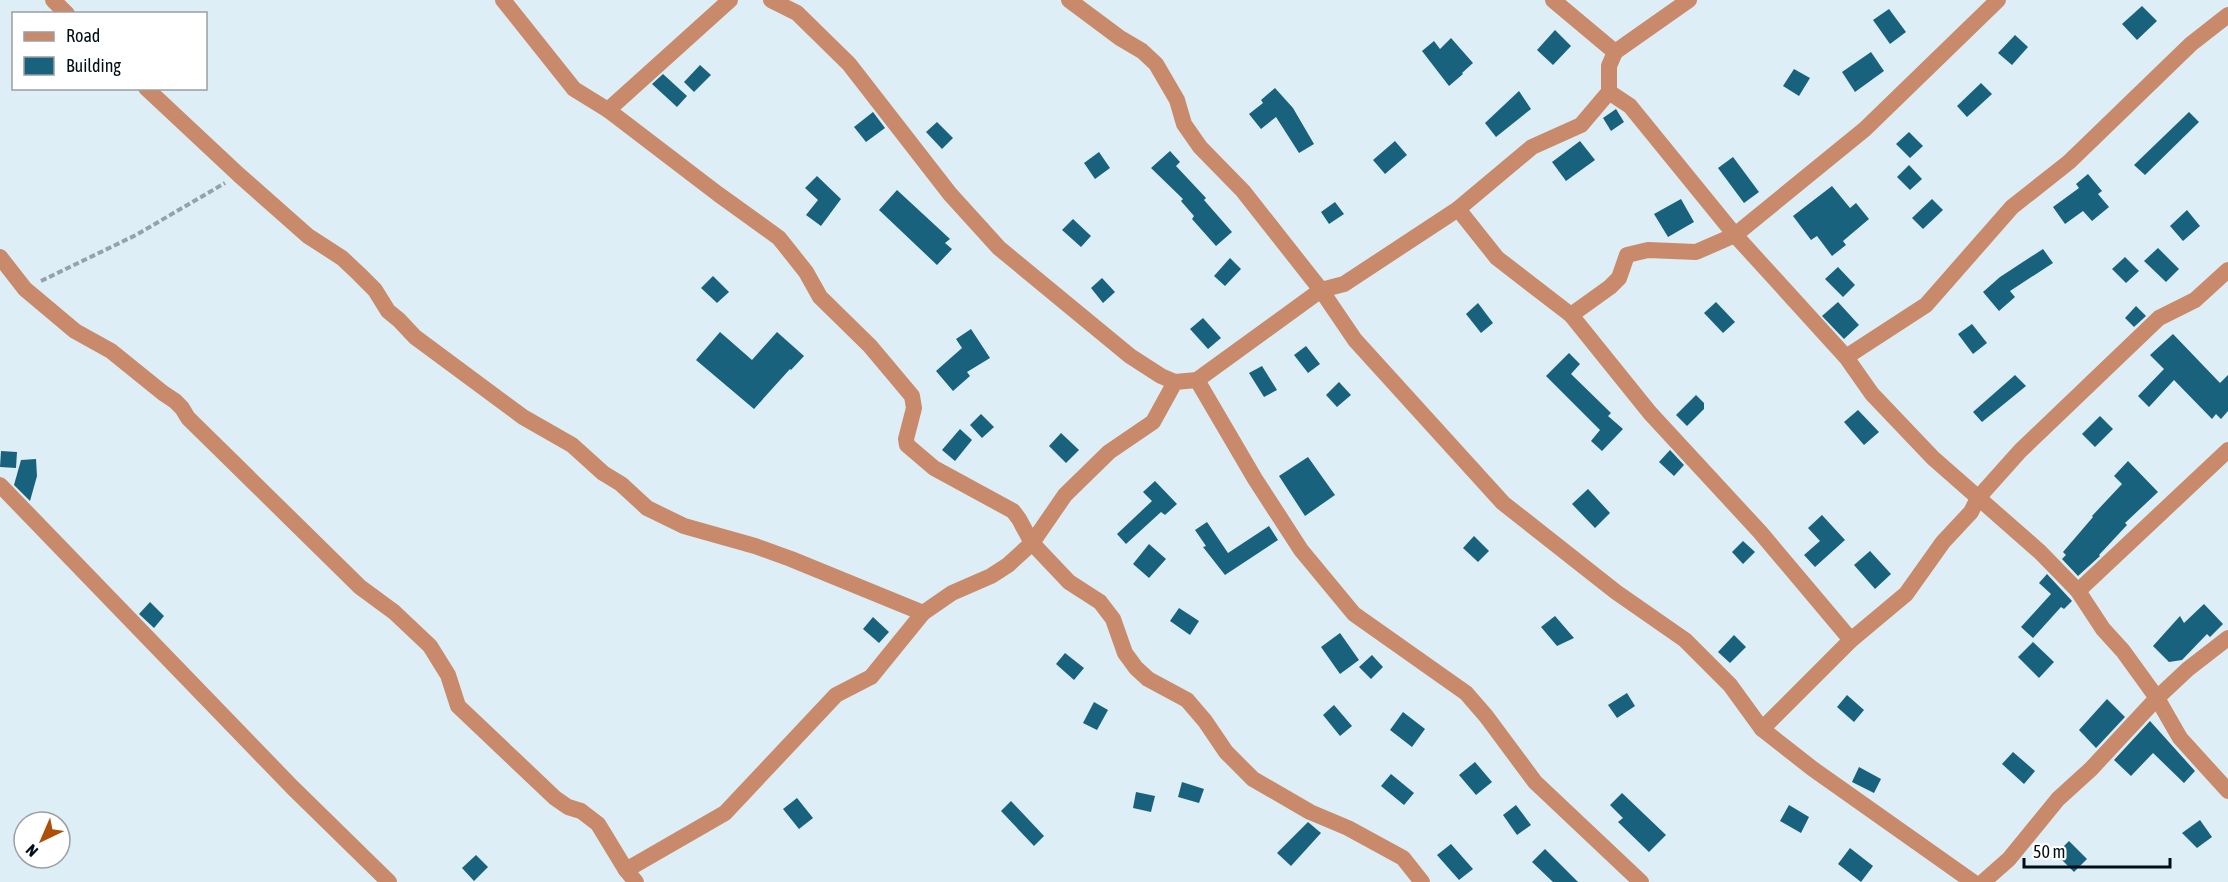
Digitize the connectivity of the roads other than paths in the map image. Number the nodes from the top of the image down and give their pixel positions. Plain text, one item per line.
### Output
1 (53, 0) edge
2 (503, 0) edge
3 (730, 0) edge
4 (771, 0) edge
5 (1069, 0) edge
6 (1554, 0) edge
7 (1689, 0) edge
8 (1998, 0) edge
9 (65, 12) edge
10 (2228, 15) edge
11 (1616, 52) junction
12 (148, 90) edge
13 (1609, 92) junction
14 (608, 110) junction
15 (1458, 209) junction
16 (1735, 235) junction
17 (0, 257) edge
18 (2228, 270) edge
19 (1322, 290) junction
20 (1571, 315) junction
21 (1846, 357) junction
22 (1197, 380) junction
23 (1175, 382) junction
24 (2228, 450) edge
25 (0, 485) edge
26 (1978, 498) junction
27 (1032, 543) junction
28 (2078, 591) junction
29 (923, 613) junction
30 (2228, 638) edge
31 (1851, 640) junction
32 (2157, 698) junction
33 (1762, 729) junction
34 (2228, 791) edge
35 (631, 876) edge
36 (389, 882) edge
37 (1422, 882) edge
38 (1641, 882) edge
39 (1973, 882) edge
40 (1983, 882) edge

1 - 9 street
2 - 14 street
3 - 14 street
4 - 23 street
5 - 19 street
6 - 11 street
7 - 11 street
8 - 16 street
10 - 21 street
11 - 13 street
12 - 29 street
13 - 15 street
13 - 16 street
14 - 27 street
15 - 19 street
15 - 20 street
16 - 20 street
16 - 21 street
17 - 35 street
18 - 26 street
19 - 22 street
19 - 33 street
20 - 31 street
21 - 26 street
22 - 23 street
22 - 38 street
23 - 27 street
24 - 28 street
25 - 36 street
26 - 28 street
26 - 31 street
27 - 29 street
27 - 37 street
28 - 32 street
29 - 35 street
30 - 32 street
31 - 33 street
32 - 34 street
32 - 40 street
33 - 39 street

